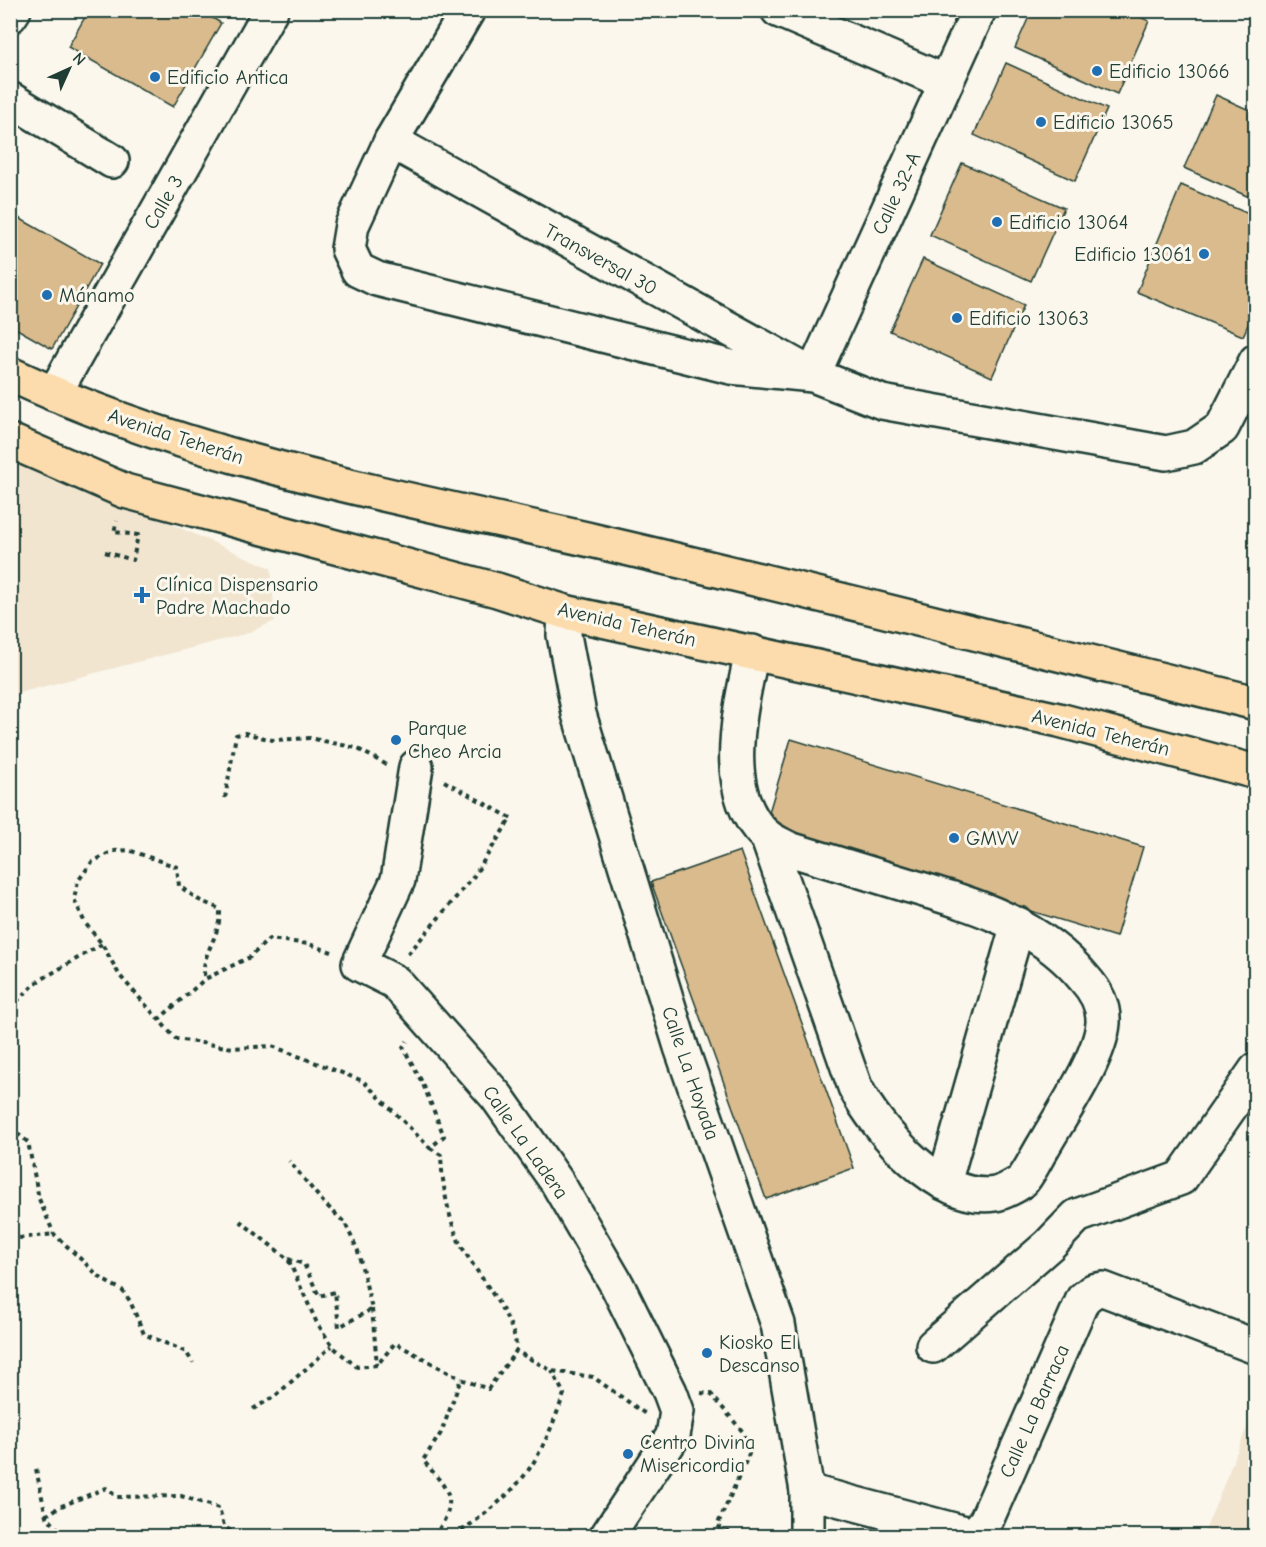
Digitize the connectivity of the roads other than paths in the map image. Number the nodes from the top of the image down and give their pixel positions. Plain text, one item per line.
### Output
1 (14, 10) edge
2 (272, 10) edge
3 (468, 10) edge
4 (778, 10) edge
5 (979, 10) edge
6 (10, 16) edge
7 (946, 82) junction
8 (10, 99) edge
9 (391, 141) junction
10 (112, 161) dead end
11 (737, 335) junction
12 (1256, 361) edge
13 (731, 367) junction
14 (10, 374) edge
15 (813, 375) junction
16 (54, 394) junction
17 (10, 441) edge
18 (565, 612) junction
19 (752, 652) junction
20 (1256, 703) edge
21 (416, 767) road end
22 (1256, 772) edge
23 (766, 836) junction
24 (1018, 924) junction
25 (1256, 1070) edge
26 (944, 1183) junction
27 (933, 1346) dead end
28 (1256, 1347) edge
29 (807, 1491) junction
30 (608, 1536) edge
31 (807, 1536) edge

1 - 6 street
2 - 16 street, Calle 3
3 - 9 street
4 - 7 street
5 - 7 street, Calle 32-A
7 - 15 street, Calle 32-A
8 - 10 street
9 - 11 street, Transversal 30
9 - 13 street
11 - 13 street
11 - 15 street, Transversal 30
12 - 15 street
13 - 15 street
14 - 16 main road, Avenida Teherán
16 - 20 main road, Avenida Teherán
17 - 18 main road, Avenida Teherán
18 - 19 main road, Avenida Teherán
18 - 29 street, Calle La Hoyada
19 - 22 main road, Avenida Teherán
19 - 23 street
21 - 30 street, Calle La Ladera
23 - 24 street
23 - 26 street
24 - 26 street
24 - 26 street
25 - 27 street
28 - 29 street, Calle La Barraca
29 - 31 street, Calle La Hoyada

